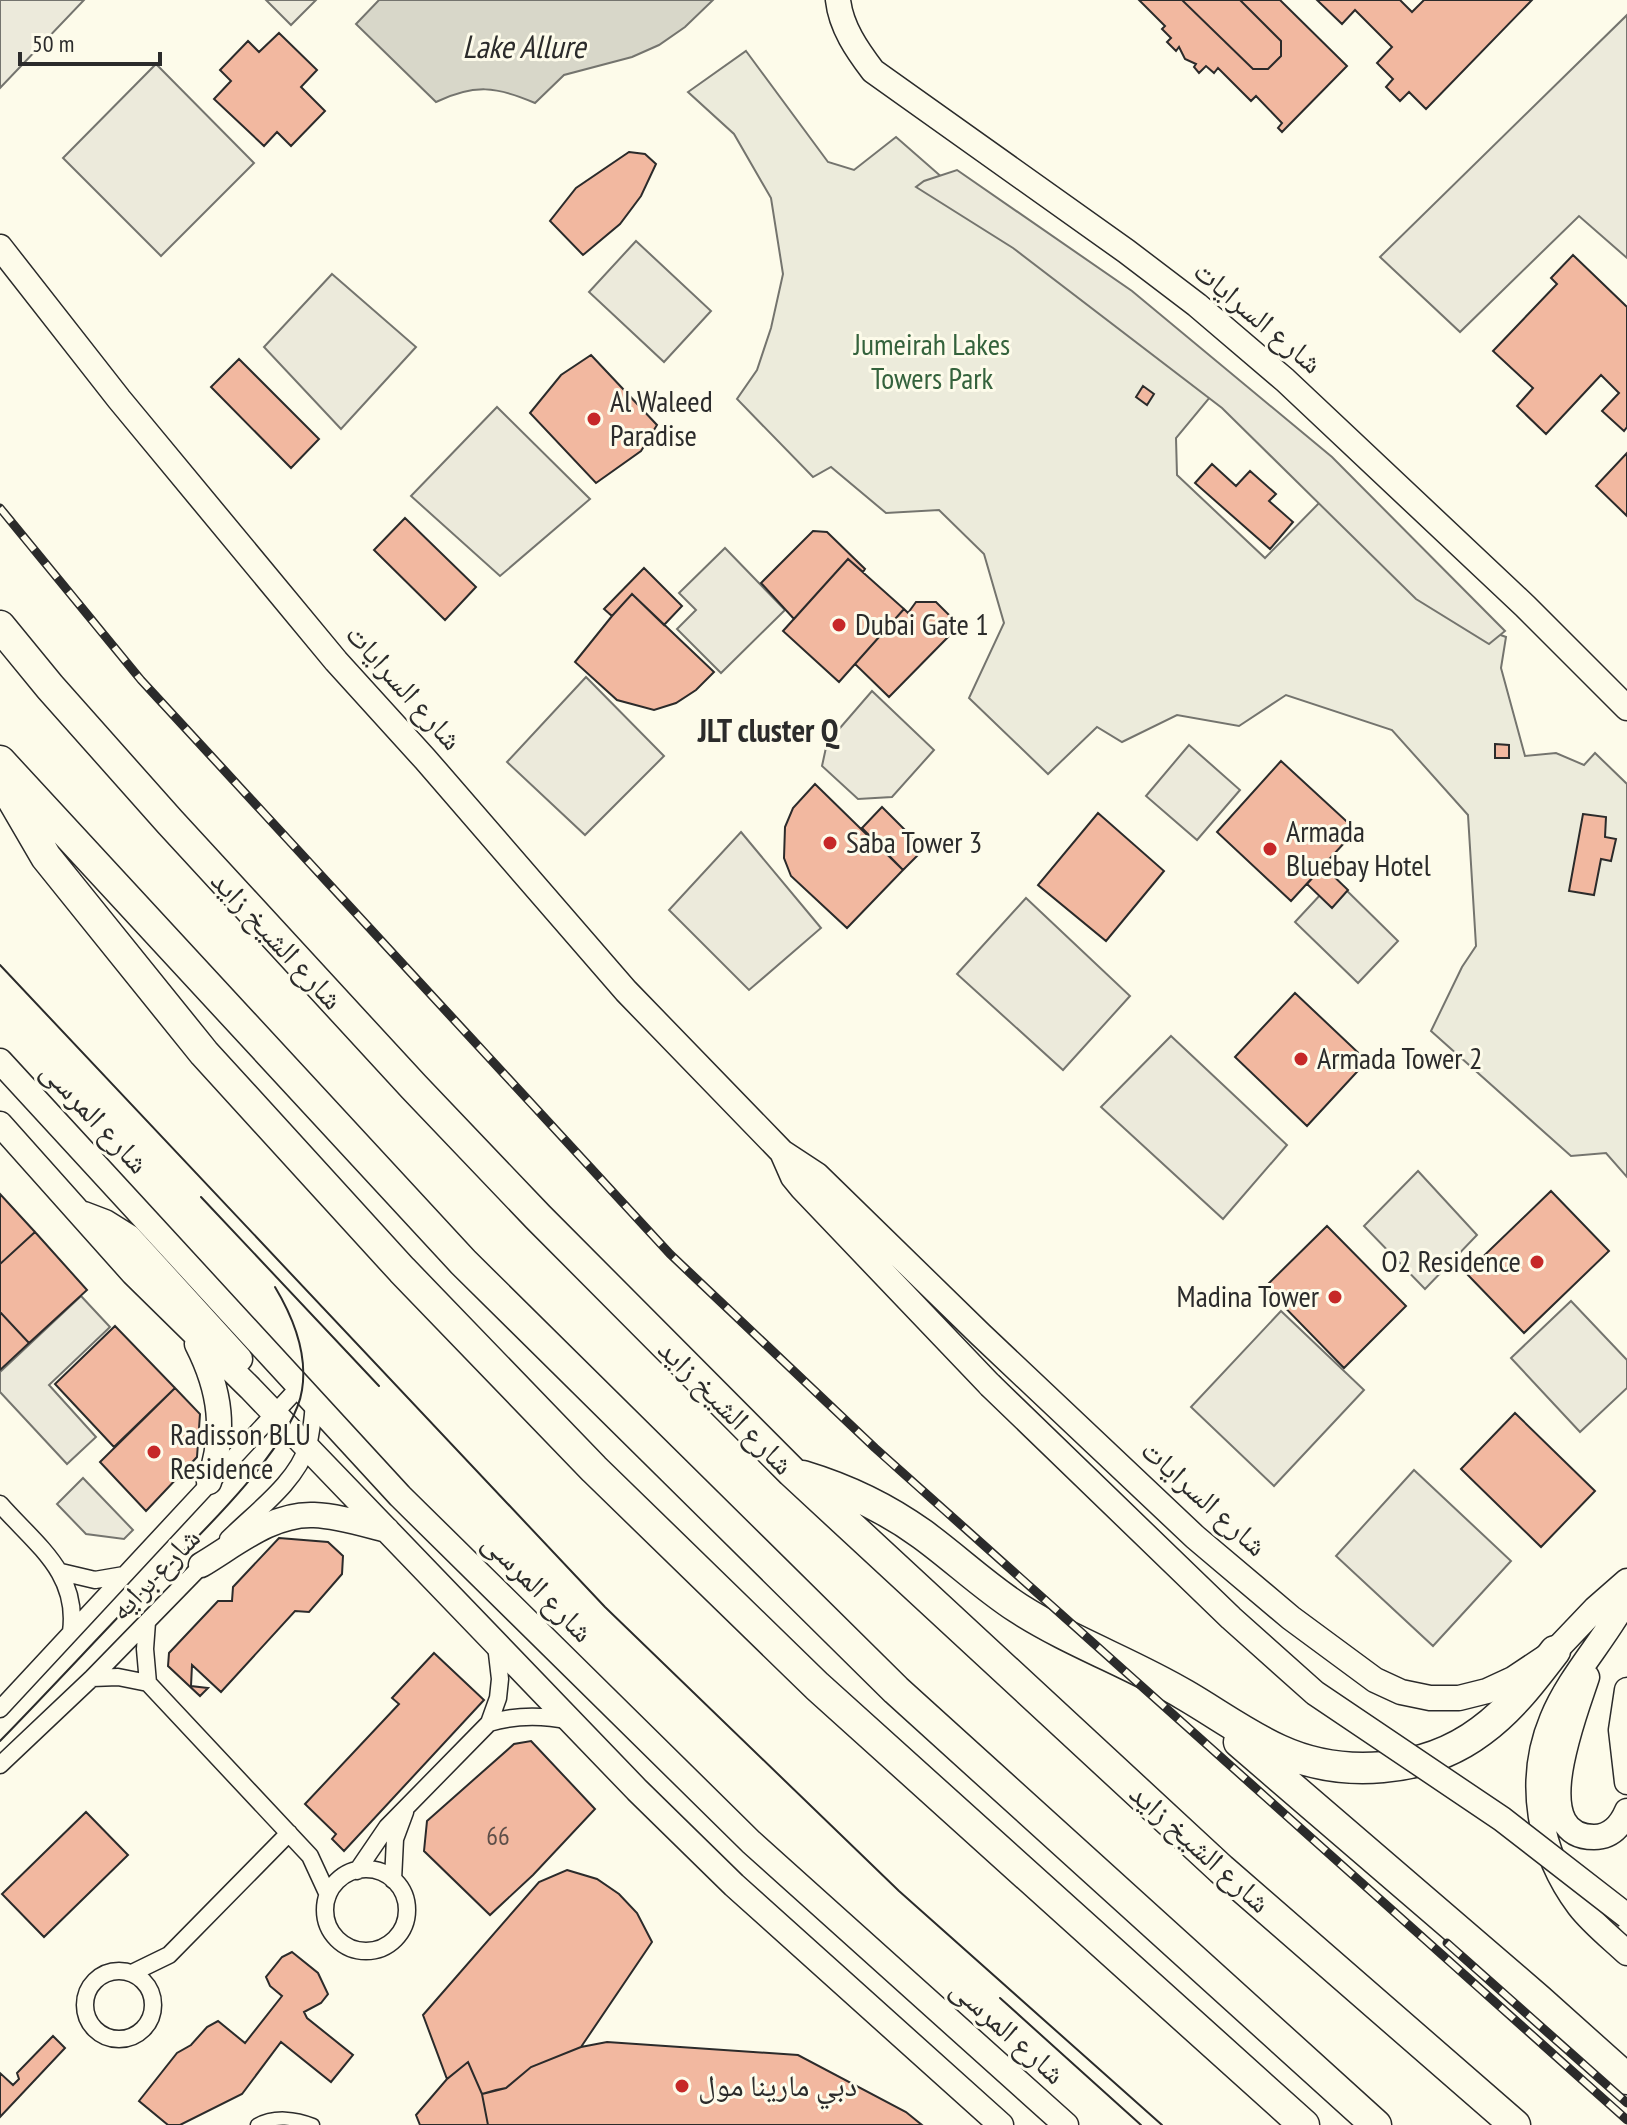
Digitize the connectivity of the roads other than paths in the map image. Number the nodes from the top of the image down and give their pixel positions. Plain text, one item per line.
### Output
1 (838, 0) edge
2 (0, 247) edge
3 (0, 626) edge
4 (1627, 708) edge
5 (0, 761) edge
6 (0, 778) edge
7 (0, 1061) edge
8 (0, 1124) edge
9 (782, 1152) junction
10 (78, 1212) junction
11 (190, 1331) junction
12 (306, 1393) junction
13 (276, 1410) junction
14 (314, 1454) junction
15 (792, 1472) junction
16 (209, 1482) junction
17 (400, 1496) junction
18 (0, 1504) edge
19 (387, 1530) junction
20 (201, 1565) junction
21 (61, 1572) junction
22 (124, 1575) junction
23 (1627, 1581) edge
24 (1627, 1598) edge
25 (147, 1622) junction
26 (71, 1632) junction
27 (496, 1645) junction
28 (1597, 1645) junction
29 (1555, 1651) junction
30 (92, 1678) junction
31 (148, 1683) junction
32 (1184, 1694) junction
33 (1626, 1703) edge
34 (0, 1709) edge
35 (570, 1721) junction
36 (489, 1723) junction
37 (4, 1761) edge
38 (1627, 1782) edge
39 (407, 1807) junction
40 (1627, 1811) edge
41 (289, 1833) junction
42 (310, 1856) junction
43 (353, 1872) junction
44 (393, 1880) junction
45 (328, 1895) junction
46 (1627, 1916) edge
47 (1627, 1953) edge
48 (169, 1955) junction
49 (132, 1973) junction
50 (153, 1996) junction
51 (1627, 2079) edge
52 (257, 2125) edge
53 (313, 2125) edge
54 (1001, 2125) edge
55 (1066, 2125) edge
56 (1304, 2125) edge
57 (1376, 2125) edge
58 (1515, 2125) edge

1 - 4 main road, شارع السرايات
2 - 9 main road, شارع السرايات
3 - 15 highway, شارع الشيخ زايد
5 - 57 highway
6 - 56 highway
7 - 12 main road, شارع المرسى
8 - 10 main road
9 - 29 main road, شارع السرايات
9 - 46 main road, شارع السرايات, bridge
10 - 11 main road
10 - 13 main road
11 - 13 main road
11 - 16 main road
12 - 13 main road
12 - 14 street, شارع برايه
12 - 17 main road, شارع المرسى
13 - 14 main road
13 - 16 street, شارع برايه
14 - 17 main road
14 - 19 main road
14 - 20 street, شارع برايه
15 - 32 highway
15 - 58 highway, شارع الشيخ زايد
16 - 22 street, شارع برايه
17 - 55 main road, شارع المرسى
18 - 21 street
19 - 20 main road
19 - 27 main road
20 - 25 street, شارع برايه
21 - 22 street
21 - 26 street
22 - 26 street, شارع برايه
23 - 29 main road, شارع السرايات
24 - 28 main road
25 - 30 street, شارع برايه
25 - 31 street
26 - 34 street, شارع برايه
27 - 35 main road
27 - 36 street
28 - 40 main road
28 - 47 main road
29 - 32 highway
30 - 31 street
30 - 37 street, شارع برايه
31 - 41 street
32 - 51 highway
33 - 38 main road
35 - 36 street
35 - 54 main road
36 - 39 street
39 - 43 street
39 - 44 street
41 - 42 street
41 - 48 street
42 - 43 street
42 - 45 street
43 - 44 street
43 - 45 street
44 - 45 street
48 - 49 street
48 - 50 street
49 - 50 street
49 - 50 street
52 - 53 street

